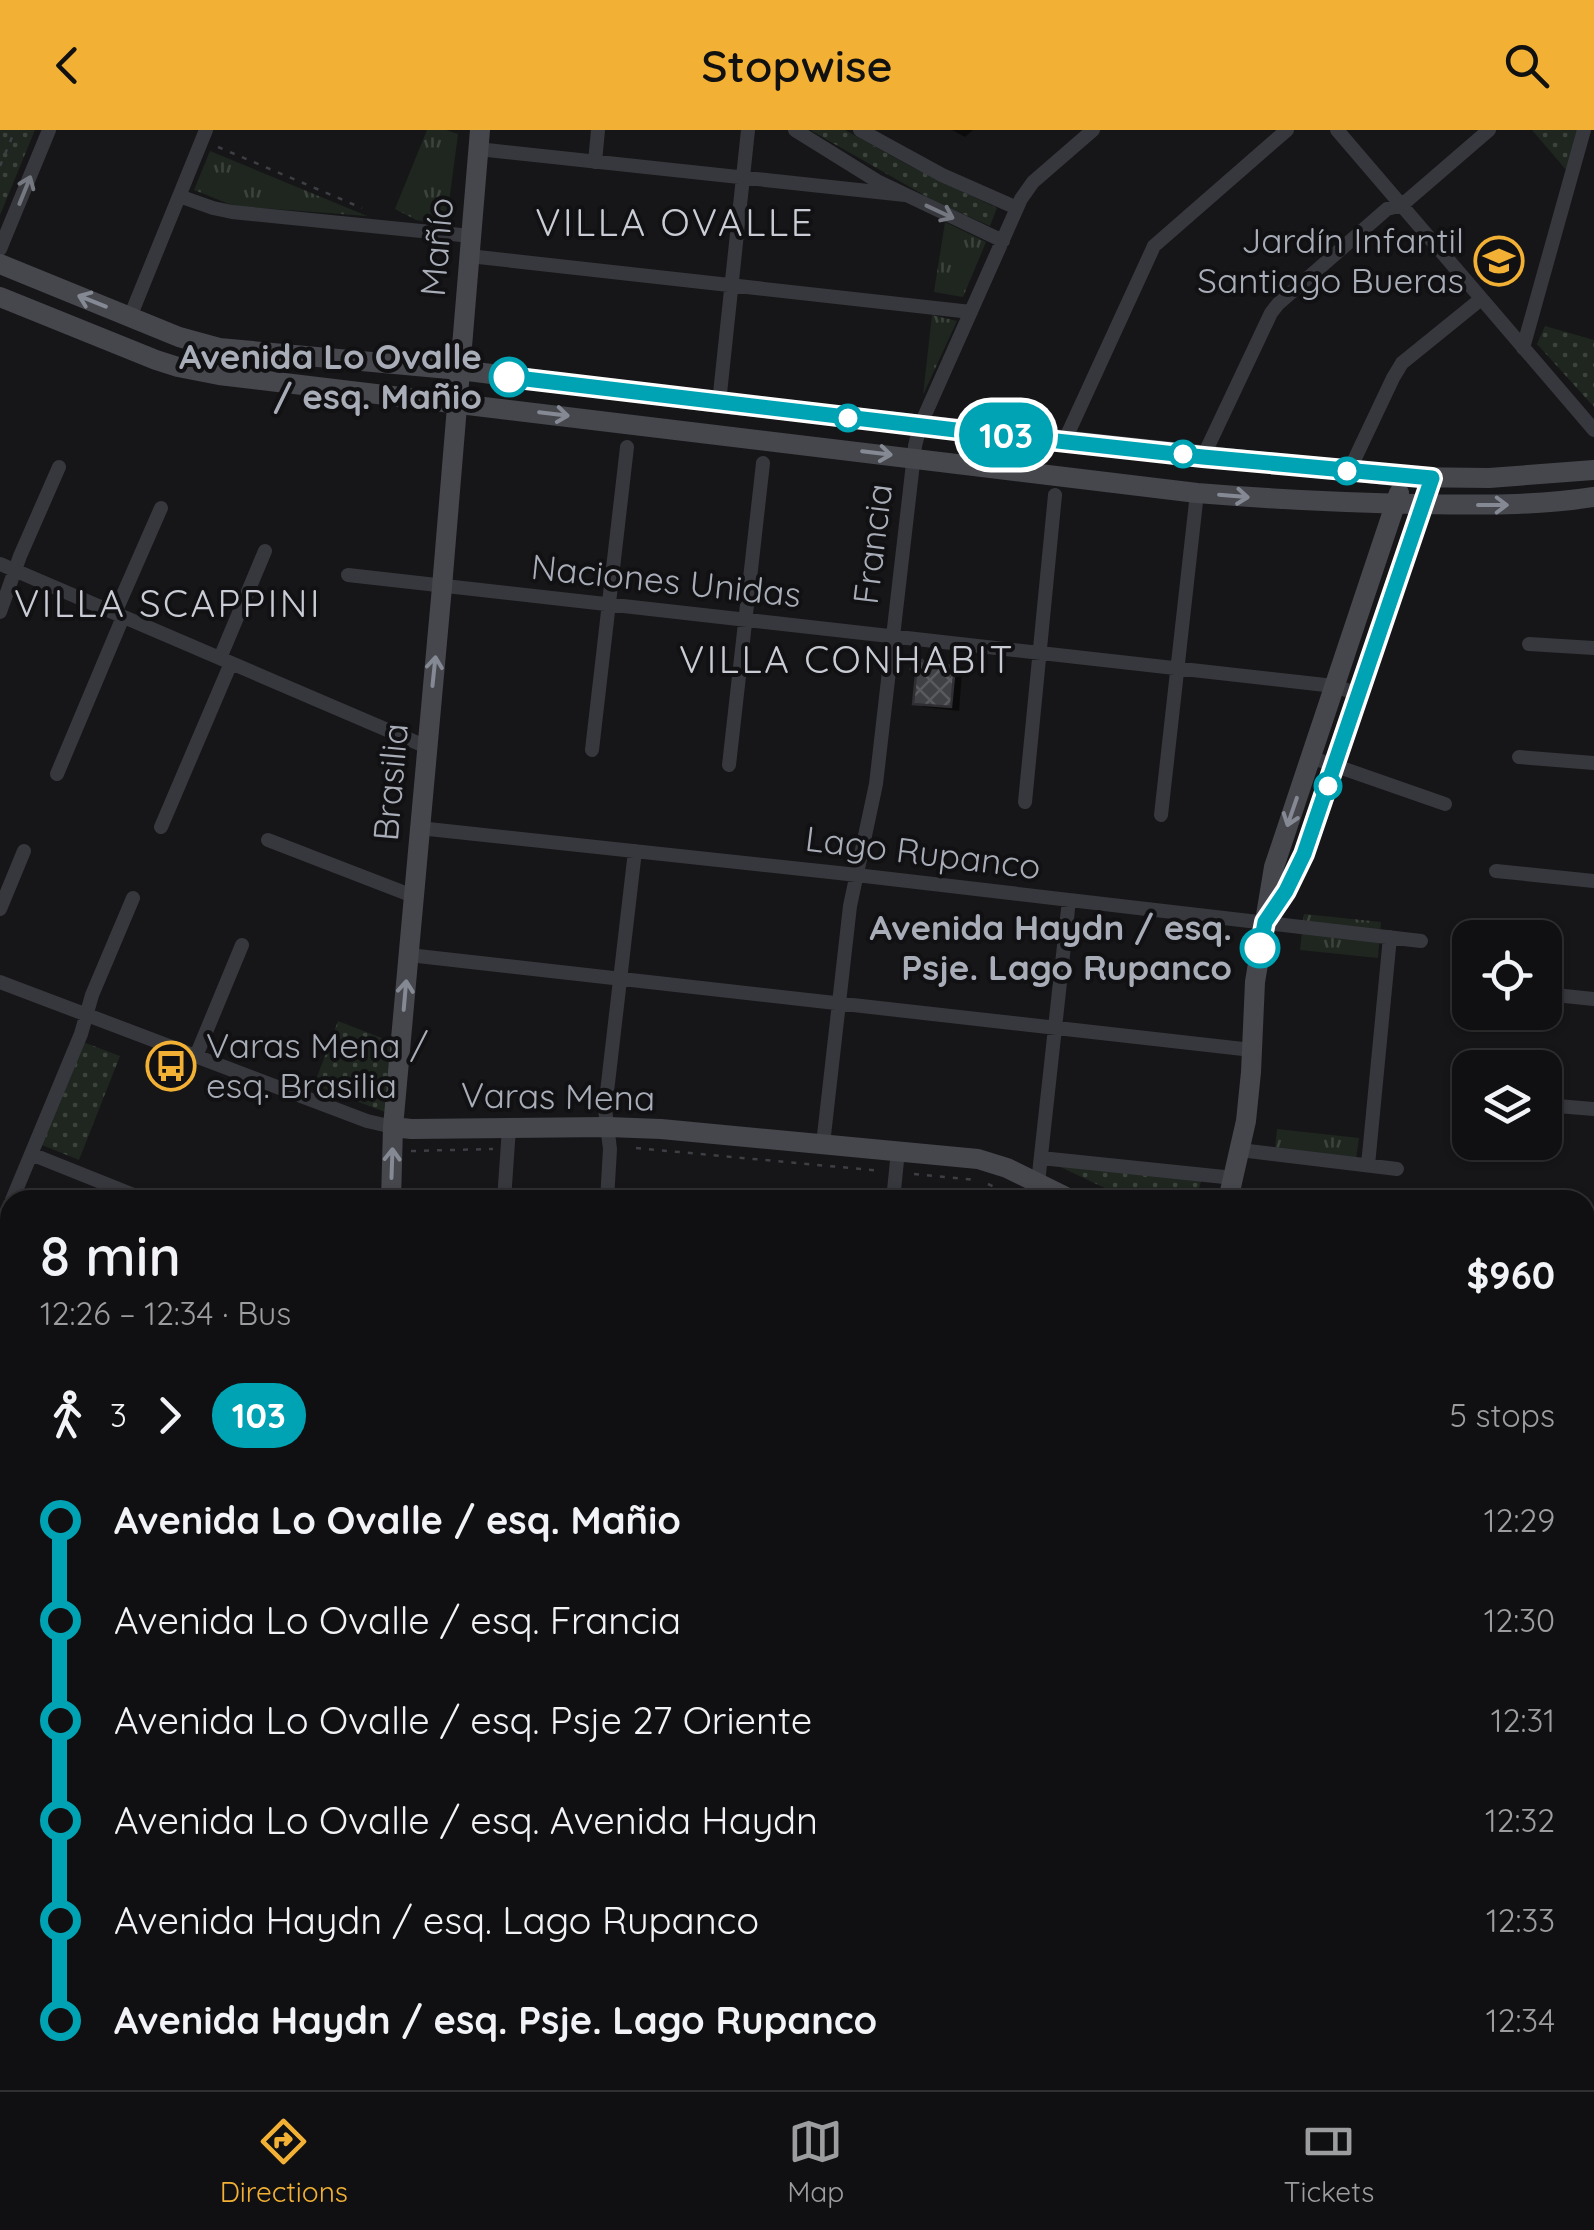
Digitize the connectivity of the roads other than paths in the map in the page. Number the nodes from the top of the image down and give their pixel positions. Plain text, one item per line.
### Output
1 (50, 130) edge
2 (598, 130) edge
3 (748, 130) edge
4 (794, 130) edge
5 (1093, 130) edge
6 (1287, 130) edge
7 (1337, 130) edge
8 (1490, 130) edge
9 (1584, 130) edge
10 (870, 132) edge
11 (204, 135) edge
12 (477, 136) edge
13 (595, 162) junction
14 (743, 178) junction
15 (905, 195) junction
16 (179, 196) junction
17 (1402, 205) junction
18 (1017, 208) junction
19 (1002, 241) junction
20 (470, 246) junction
21 (0, 249) edge
22 (0, 264) edge
23 (732, 285) junction
24 (0, 297) edge
25 (1480, 299) junction
26 (971, 312) junction
27 (130, 317) junction
28 (1522, 348) junction
29 (460, 370) junction
30 (457, 402) junction
31 (720, 403) junction
32 (920, 426) junction
33 (1594, 430) edge
34 (1064, 442) junction
35 (626, 447) dead end
36 (913, 457) junction
37 (1203, 457) junction
38 (763, 463) dead end
39 (59, 467) dead end
40 (1594, 470) edge
41 (1349, 471) junction
42 (1404, 476) junction
43 (1432, 478) junction
44 (1197, 493) junction
45 (1056, 496) dead end
46 (1594, 497) edge
47 (1396, 504) junction
48 (1423, 504) junction
49 (161, 508) dead end
50 (265, 551) dead end
51 (0, 564) edge
52 (16, 570) junction
53 (348, 575) dead end
54 (442, 587) junction
55 (1364, 600) junction
56 (608, 605) junction
57 (1388, 608) junction
58 (0, 612) edge
59 (119, 615) junction
60 (746, 620) junction
61 (892, 636) junction
62 (1529, 644) dead end
63 (1594, 648) edge
64 (1040, 653) junction
65 (225, 661) junction
66 (1178, 668) junction
67 (1334, 686) junction
68 (1359, 694) junction
69 (426, 747) junction
70 (592, 750) dead end
71 (1310, 757) junction
72 (1519, 757) dead end
73 (1594, 763) edge
74 (729, 765) dead end
75 (1334, 766) junction
76 (57, 774) dead end
77 (1025, 802) dead end
78 (1445, 804) dead end
79 (1162, 815) dead end
80 (161, 827) dead end
81 (419, 828) junction
82 (268, 840) dead end
83 (24, 850) dead end
84 (635, 852) junction
85 (1496, 871) dead end
86 (855, 876) junction
87 (1594, 881) edge
88 (413, 896) junction
89 (134, 898) dead end
90 (1069, 900) junction
91 (0, 908) edge
92 (1265, 922) junction
93 (1390, 937) junction
94 (1420, 941) dead end
95 (242, 945) dead end
96 (409, 955) junction
97 (619, 978) junction
98 (0, 982) edge
99 (1562, 996) edge
100 (1594, 999) edge
101 (838, 1004) junction
102 (86, 1015) junction
103 (1055, 1028) junction
104 (1252, 1050) junction
105 (196, 1056) junction
106 (1562, 1106) edge
107 (1594, 1109) edge
108 (393, 1126) junction
109 (609, 1136) junction
110 (509, 1139) junction
111 (823, 1144) junction
112 (1240, 1150) junction
113 (898, 1151) junction
114 (31, 1154) junction
115 (1041, 1158) junction
116 (1368, 1166) junction
117 (1398, 1169) dead end
118 (1234, 1178) junction
119 (1038, 1183) junction
120 (16, 1190) edge
121 (121, 1190) edge
122 (390, 1190) edge
123 (505, 1190) edge
124 (606, 1190) edge
125 (894, 1190) edge
126 (1050, 1190) edge
127 (1231, 1190) edge

21 -> 1 street
2 - 13 street
3 - 14 street
4 - 15 street
5 - 18 street, Francia
6 - 34 street
7 - 17 street
8 - 17 street
9 - 28 street
10 - 18 street
11 - 16 street
12 - 13 street
12 - 20 main road, Mañío
13 - 14 street
14 - 15 street
14 - 23 street
15 -> 19 street
16 - 20 street
16 - 27 street
17 - 25 street
17 - 37 street
18 - 19 street, Francia
19 - 26 street, Francia
20 - 23 street
20 - 29 main road, Mañío
27 -> 22 main road
23 - 26 street
23 - 31 street
24 - 30 main road
25 - 28 street
25 - 41 street
26 - 32 street, Francia
27 - 29 main road
28 - 33 street
29 - 30 main road, Brasilia
29 - 31 main road
30 -> 36 main road
30 - 54 main road, Brasilia
31 - 32 main road
32 - 34 main road
32 - 36 street, Francia
34 - 37 main road
35 - 56 street
36 - 44 main road
36 - 61 street, Francia
37 - 41 main road
38 - 60 street
39 - 52 street
40 - 43 main road
41 - 42 main road
42 - 43 main road
42 - 47 main road
43 - 48 main road
44 -> 47 main road
44 - 66 street
45 - 64 street
48 -> 46 main road
47 - 48 main road
47 - 55 main road
48 - 57 main road
49 - 59 street
50 - 65 street
51 - 52 street
52 - 58 street
52 - 59 street
53 - 54 street, Naciones Unidas
54 - 56 street, Naciones Unidas
69 -> 54 main road, Brasilia
55 - 57 main road
55 - 67 main road
56 - 60 street, Naciones Unidas
56 - 70 street
57 - 68 main road
59 - 65 street
59 - 76 street
60 - 61 street, Naciones Unidas
60 - 74 street
61 - 64 street, Naciones Unidas
61 - 86 street, Francia
62 - 63 street
64 - 66 street, Naciones Unidas
64 - 77 street
65 - 69 street
65 - 80 street
66 - 67 street, Naciones Unidas
66 - 79 street
67 - 68 street, Naciones Unidas
67 - 71 main road
68 - 75 main road
69 - 81 main road, Brasilia
71 - 75 street
71 -> 92 main road
72 - 73 street
75 - 78 street
75 - 92 main road
81 - 84 street, Lago Rupanco
81 - 88 main road, Brasilia
82 - 88 street
83 - 91 street
84 - 86 street, Lago Rupanco
84 - 97 street
85 - 87 street
86 - 90 street, Lago Rupanco
86 - 101 street, Francia
88 - 96 main road, Brasilia
89 - 102 street
90 - 92 street, Lago Rupanco
90 - 103 street
92 - 93 street, Lago Rupanco
92 - 104 main road
93 - 94 street, Lago Rupanco
93 - 116 street
95 - 105 street
96 - 97 street
108 -> 96 main road, Brasilia
97 - 101 street
97 - 109 street
98 - 102 street, Varas Mena
99 - 100 street
101 - 103 street
101 - 111 street, Francia
102 - 105 street, Varas Mena
102 - 114 street
103 - 104 street
103 - 115 street
104 - 112 main road
105 - 108 street, Varas Mena
106 - 107 street
108 - 110 main road, Varas Mena
122 -> 108 main road, Brasilia
109 - 110 main road, Varas Mena
109 - 111 main road, Varas Mena
109 - 124 street
110 - 123 street
111 - 113 main road, Varas Mena
112 - 116 street
112 - 118 main road
113 - 119 main road, Varas Mena
113 - 125 street
114 - 120 street
114 - 121 street
115 - 118 street
115 - 119 street
116 - 117 street
118 - 127 main road
119 - 126 main road, Varas Mena

